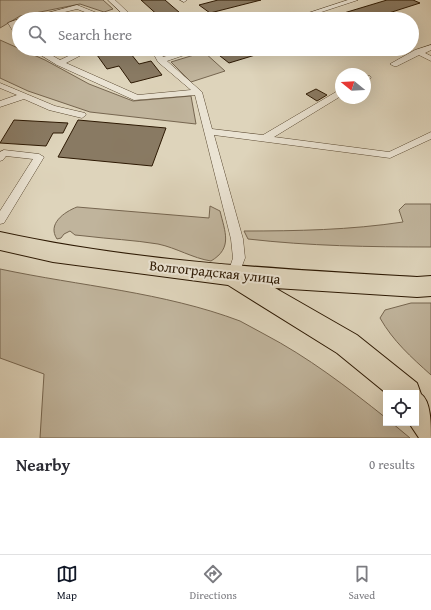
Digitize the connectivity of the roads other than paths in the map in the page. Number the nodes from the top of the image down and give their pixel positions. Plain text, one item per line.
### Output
1 (111, 0) edge
2 (355, 0) edge
3 (344, 1) edge
4 (57, 12) edge
5 (90, 12) edge
6 (124, 12) edge
7 (313, 12) edge
8 (431, 47) edge
9 (419, 52) edge
10 (419, 53) edge
11 (48, 56) edge
12 (74, 56) edge
13 (159, 56) edge
14 (174, 56) edge
15 (410, 56) edge
16 (431, 59) edge
17 (161, 60) junction
18 (60, 63) junction
19 (394, 64) dead end
20 (0, 85) edge
21 (198, 92) junction
22 (23, 96) junction
23 (335, 96) edge
24 (0, 104) edge
25 (82, 115) dead end
26 (208, 131) junction
27 (431, 135) edge
28 (264, 139) junction
29 (0, 158) edge
30 (0, 220) edge
31 (0, 241) edge
32 (233, 276) junction
33 (431, 286) edge
34 (404, 390) edge
35 (419, 411) edge
36 (431, 429) edge

1 - 6 lane
2 - 3 lane
3 - 7 lane
4 - 5 lane
8 - 9 lane
10 - 16 lane
11 - 18 lane
12 - 18 lane
13 - 17 lane
14 - 17 lane
15 - 19 lane
17 - 21 lane
18 - 21 lane
20 - 22 lane
21 - 26 lane
22 - 24 lane
22 - 25 lane
23 - 28 lane
26 - 28 lane
26 - 32 lane
27 - 28 lane
29 - 30 lane
31 - 32 main road, Волгоградская улица
32 - 33 main road, Волгоградская улица
32 - 34 main road
35 - 36 main road

